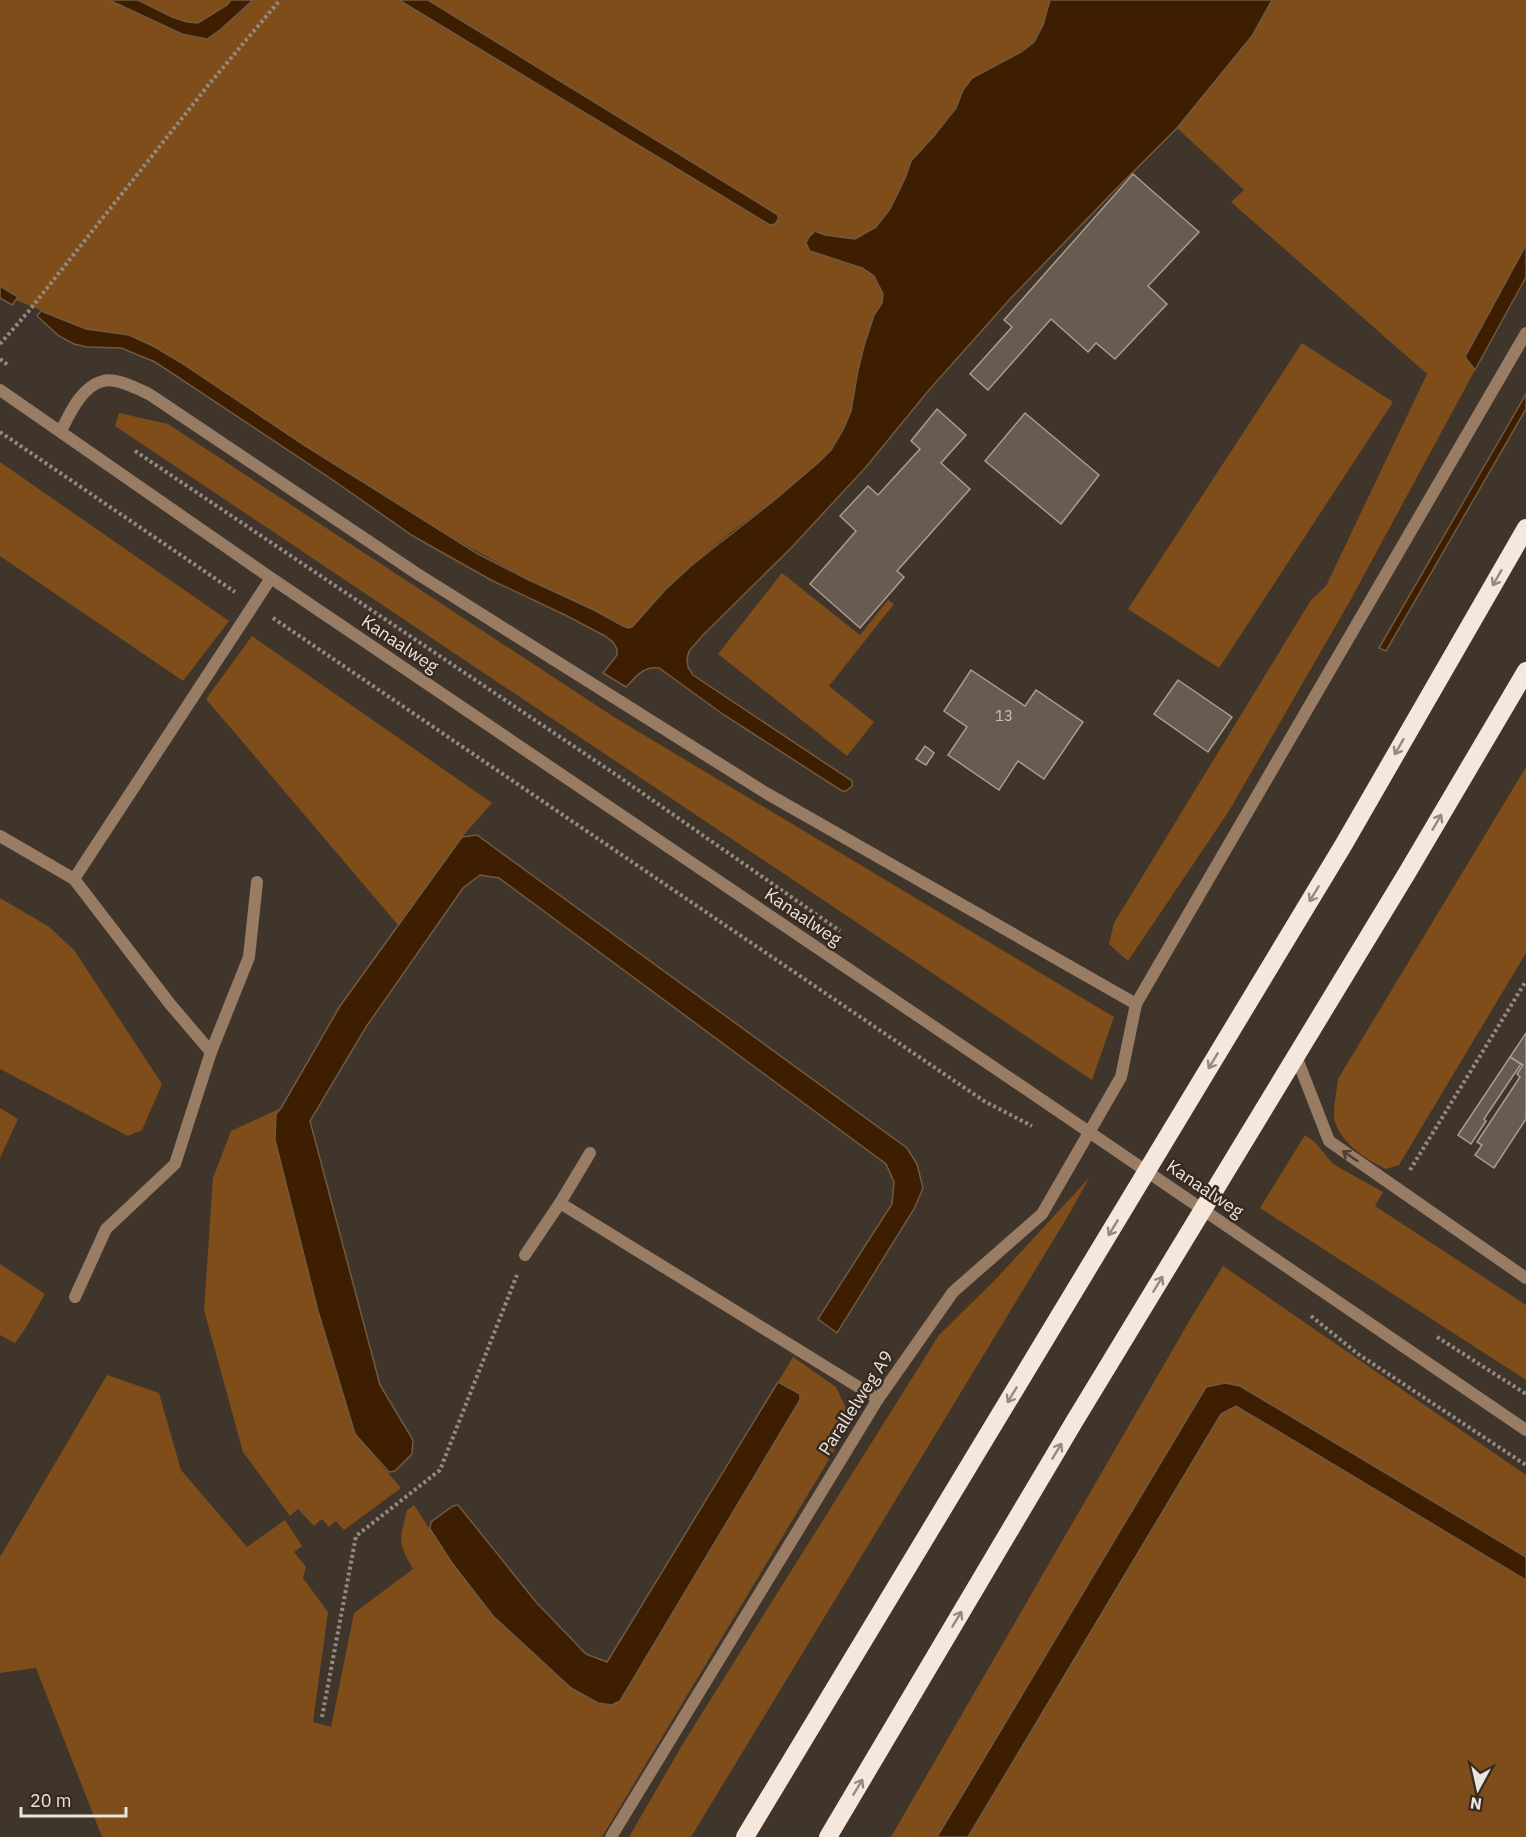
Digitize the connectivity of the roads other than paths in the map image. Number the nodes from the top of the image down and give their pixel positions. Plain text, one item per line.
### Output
1 (1526, 333) edge
2 (0, 390) edge
3 (61, 431) junction
4 (1526, 528) edge
5 (271, 578) junction
6 (1526, 671) edge
7 (0, 836) edge
8 (74, 879) junction
9 (257, 882) dead end
10 (1136, 1004) junction
11 (211, 1052) junction
12 (1296, 1056) junction
13 (590, 1153) dead end
14 (560, 1203) junction
15 (525, 1255) road end
16 (1526, 1278) edge
17 (75, 1297) dead end
18 (878, 1399) junction
19 (1526, 1430) edge
20 (611, 1837) edge
21 (745, 1837) edge
22 (828, 1837) edge

1 - 10 street, Parallelweg A9
2 - 3 street, Kanaalweg
3 - 5 street, Kanaalweg
3 - 10 street
4 -> 21 highway
5 - 8 street
5 - 19 street, Kanaalweg
12 -> 6 highway
7 - 8 street
8 - 11 street
9 - 11 street
10 - 18 street, Parallelweg A9
11 - 17 street
16 -> 12 street
22 -> 12 highway
13 - 14 street
14 - 15 street
14 - 18 street
18 - 20 street, Parallelweg A9

